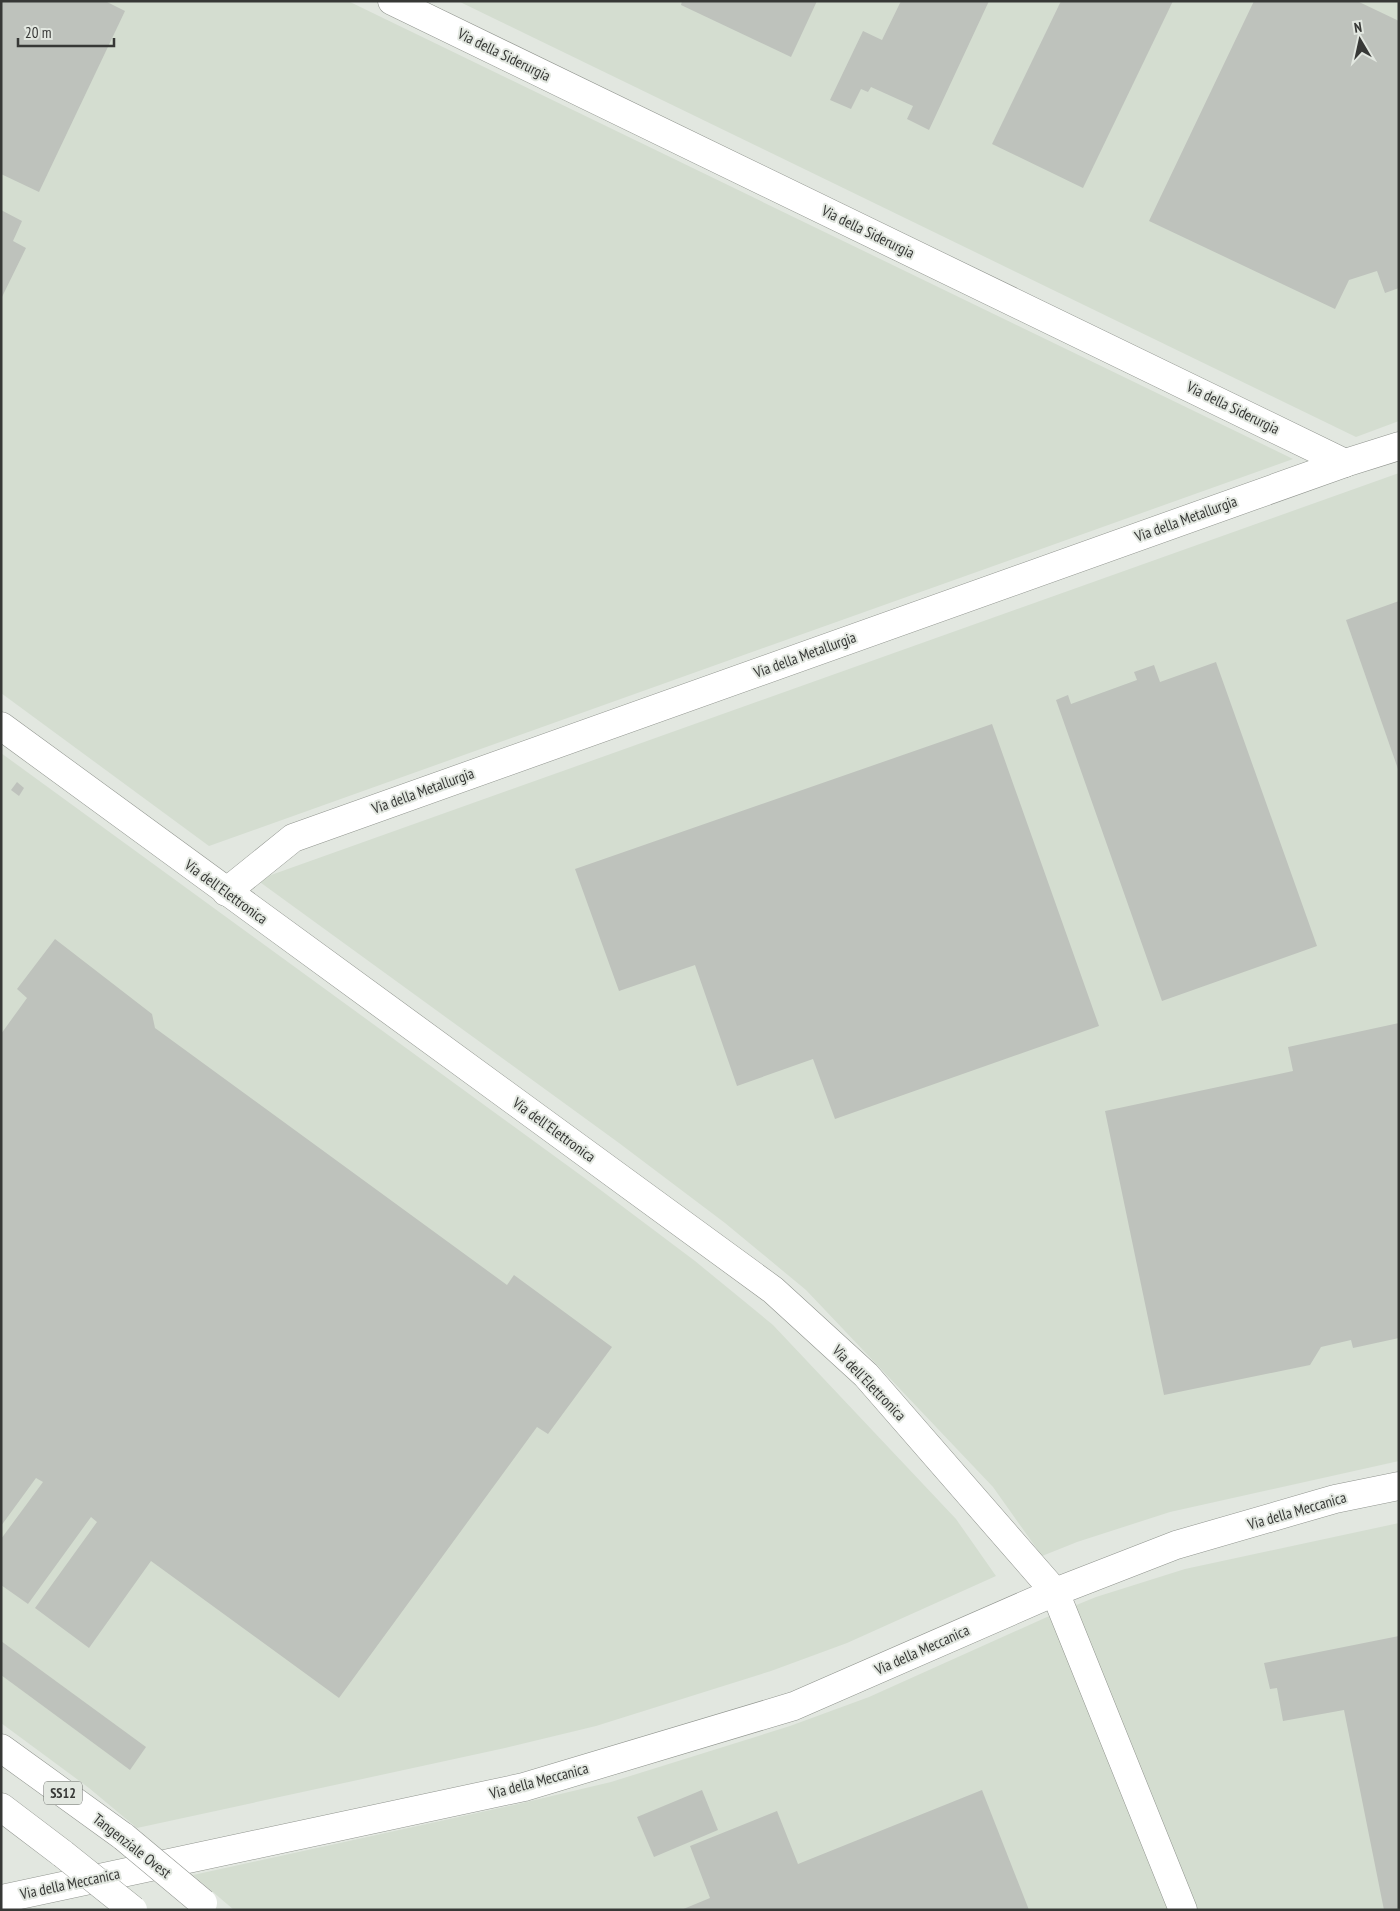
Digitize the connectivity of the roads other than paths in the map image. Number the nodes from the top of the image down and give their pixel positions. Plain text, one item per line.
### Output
1 (392, 1) edge
2 (1399, 446) edge
3 (1345, 463) junction
4 (1, 726) edge
5 (226, 892) junction
6 (1399, 1486) edge
7 (1055, 1592) junction
8 (1, 1748) edge
9 (1, 1807) edge
10 (1, 1899) edge
11 (208, 1906) edge
12 (133, 1910) edge
13 (1183, 1910) edge

1 - 3 main road, Via della Siderurgia
2 - 3 main road, Via della Metallurgia
3 - 5 main road, Via della Metallurgia
4 - 5 main road, Via dell'Elettronica
5 - 7 main road, Via dell'Elettronica
6 - 7 main road, Via della Meccanica
7 - 10 main road, Via della Meccanica
7 - 13 main road
8 - 11 main road, Tangenziale Ovest / SS12, bridge
9 - 12 main road, bridge

